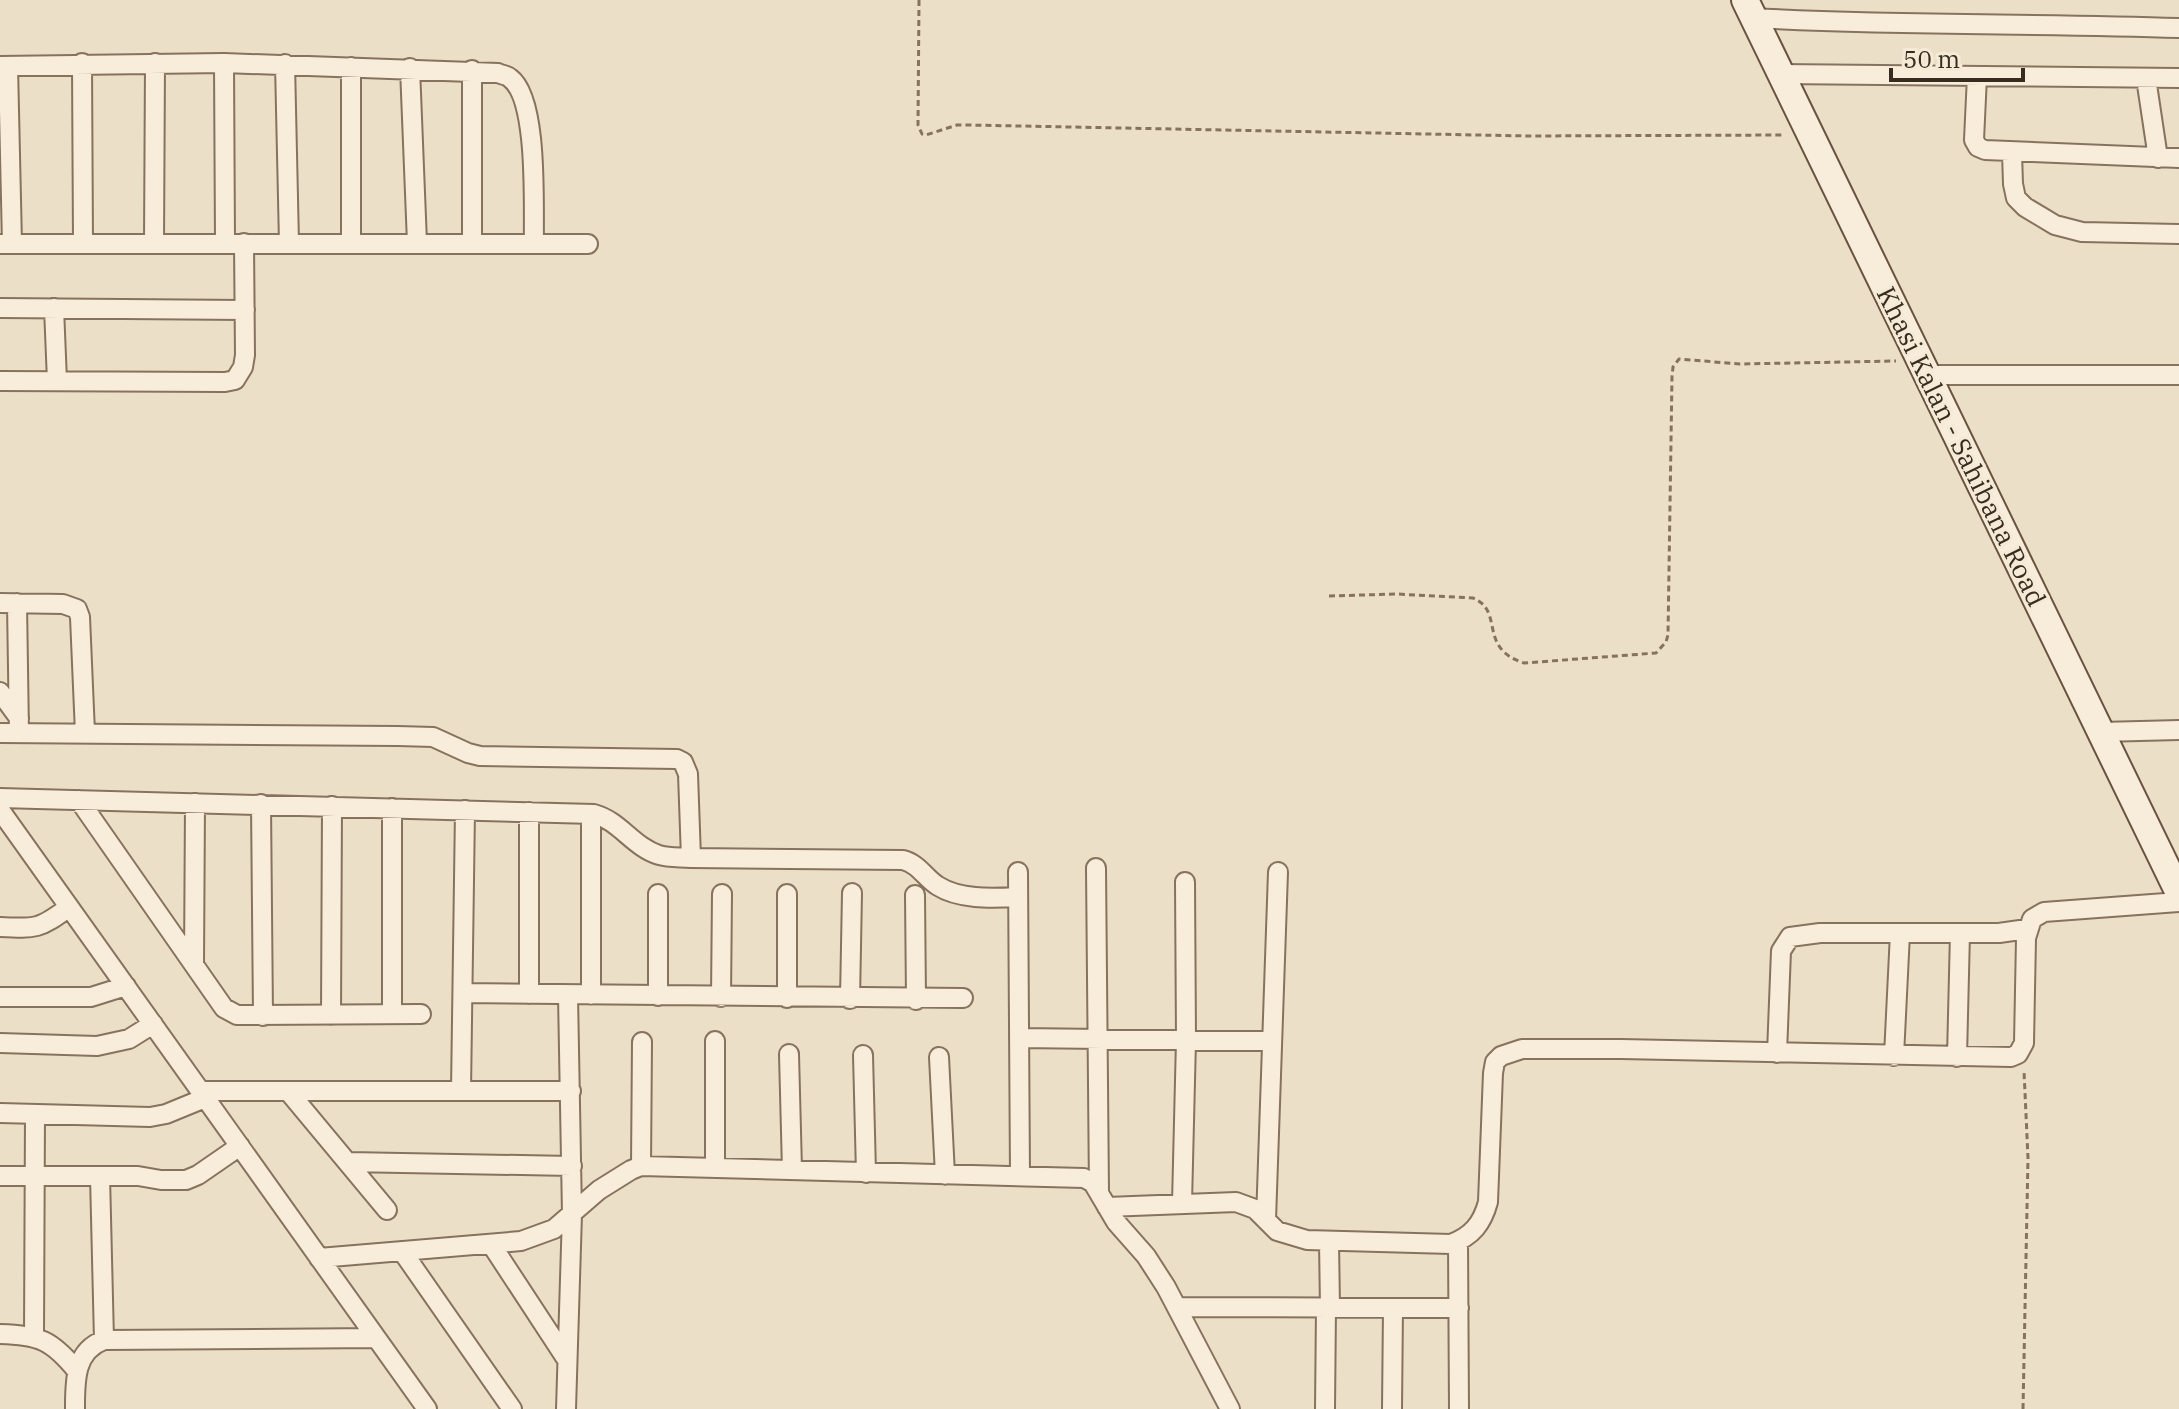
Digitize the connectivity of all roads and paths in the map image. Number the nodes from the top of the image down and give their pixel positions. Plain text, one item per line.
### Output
1 (919, 0) edge
2 (1749, 9) edge
3 (2179, 28) edge
4 (82, 63) junction
5 (155, 63) junction
6 (224, 63) junction
7 (285, 64) junction
8 (4, 66) edge
9 (351, 67) junction
10 (410, 68) junction
11 (472, 70) junction
12 (1780, 74) junction
13 (1977, 76) junction
14 (2146, 78) junction
15 (2179, 78) edge
16 (1809, 135) junction
17 (2012, 153) junction
18 (2158, 158) junction
19 (2179, 158) edge
20 (2179, 234) edge
21 (154, 243) junction
22 (225, 243) junction
23 (244, 243) junction
24 (289, 243) junction
25 (351, 243) junction
26 (417, 243) junction
27 (6, 244) edge
28 (83, 244) junction
29 (472, 244) junction
30 (534, 244) junction
31 (588, 244) dead end
32 (0, 308) edge
33 (54, 308) junction
34 (245, 310) junction
35 (1925, 368) junction
36 (2179, 375) edge
37 (0, 381) edge
38 (57, 381) junction
39 (1329, 596) dead end
40 (8, 603) edge
41 (0, 692) edge
42 (12, 728) edge
43 (2179, 730) edge
44 (2101, 732) junction
45 (85, 733) junction
46 (0, 798) edge
47 (79, 800) junction
48 (195, 803) junction
49 (261, 804) junction
50 (332, 806) junction
51 (392, 808) junction
52 (0, 810) edge
53 (465, 810) junction
54 (529, 812) junction
55 (591, 814) junction
56 (8, 836) edge
57 (691, 858) junction
58 (1096, 868) dead end
59 (1018, 872) dead end
60 (1278, 872) dead end
61 (1185, 882) dead end
62 (852, 893) dead end
63 (2179, 893) edge
64 (658, 894) dead end
65 (722, 894) dead end
66 (787, 894) dead end
67 (915, 895) dead end
68 (1018, 897) junction
69 (2179, 902) edge
70 (69, 907) junction
71 (0, 927) edge
72 (2027, 929) junction
73 (1900, 933) junction
74 (1960, 933) junction
75 (194, 965) junction
76 (126, 986) junction
77 (463, 993) junction
78 (529, 994) junction
79 (568, 995) junction
80 (591, 995) junction
81 (658, 996) junction
82 (0, 997) edge
83 (721, 997) junction
84 (787, 998) junction
85 (963, 998) dead end
86 (850, 999) junction
87 (916, 1000) junction
88 (392, 1014) junction
89 (421, 1014) dead end
90 (331, 1015) junction
91 (263, 1016) junction
92 (153, 1024) junction
93 (1019, 1038) junction
94 (1099, 1040) junction
95 (1186, 1040) junction
96 (715, 1041) dead end
97 (1272, 1041) junction
98 (642, 1042) dead end
99 (0, 1043) edge
100 (2023, 1047) junction
101 (1777, 1053) junction
102 (789, 1054) dead end
103 (863, 1055) dead end
104 (1894, 1056) junction
105 (939, 1057) dead end
106 (1957, 1057) junction
107 (288, 1091) junction
108 (461, 1091) junction
109 (571, 1091) junction
110 (202, 1094) junction
111 (0, 1113) edge
112 (35, 1114) junction
113 (240, 1146) junction
114 (348, 1162) junction
115 (572, 1166) junction
116 (641, 1166) junction
117 (715, 1168) junction
118 (792, 1170) junction
119 (866, 1173) junction
120 (945, 1175) junction
121 (0, 1176) edge
122 (35, 1176) junction
123 (100, 1176) junction
124 (1020, 1176) junction
125 (1103, 1199) junction
126 (1182, 1203) junction
127 (387, 1210) dead end
128 (572, 1214) junction
129 (1266, 1220) junction
130 (1329, 1241) junction
131 (1458, 1241) junction
132 (491, 1244) junction
133 (402, 1251) junction
134 (319, 1258) junction
135 (1177, 1307) junction
136 (1328, 1308) junction
137 (1393, 1308) junction
138 (1459, 1308) junction
139 (0, 1334) edge
140 (34, 1336) junction
141 (376, 1338) junction
142 (104, 1340) junction
143 (567, 1360) junction
144 (77, 1371) junction
145 (75, 1409) edge
146 (427, 1409) edge
147 (512, 1409) edge
148 (566, 1409) edge
149 (1230, 1409) edge
150 (1325, 1409) edge
151 (1392, 1409) edge
152 (1459, 1409) edge
153 (2023, 1409) edge

1 - 16 path
2 - 3 street
2 - 12 street, Khasi Kalan - Sahibana Road
4 - 5 street
4 - 8 street
4 - 28 street
5 - 6 street
5 - 21 street
6 - 7 street
6 - 22 street
7 - 9 street
7 - 24 street
8 - 27 street
9 - 10 street
9 - 25 street
10 - 11 street
10 - 26 street
11 - 29 street
11 - 30 street
12 - 13 street
12 - 16 street, Khasi Kalan - Sahibana Road
13 - 14 street
13 - 17 street
14 - 15 street
14 - 18 street
16 - 35 street, Khasi Kalan - Sahibana Road
17 - 18 street
17 - 20 street
18 - 19 street
21 - 22 street
21 - 28 street
22 - 23 street
23 - 24 street
23 - 34 street
24 - 25 street
25 - 26 street
26 - 29 street
27 - 28 street
29 - 30 street
30 - 31 street
32 - 33 street
33 - 34 street
33 - 38 street
34 - 38 street
35 - 36 street
35 - 39 path
35 - 44 street, Khasi Kalan - Sahibana Road
37 - 38 street
40 - 42 street
40 - 45 street
41 - 42 street
42 - 45 street
43 - 44 street
44 - 63 street, Khasi Kalan - Sahibana Road
45 - 57 street
46 - 47 street
47 - 48 street
47 - 75 street
48 - 49 street
48 - 75 street
49 - 50 street
49 - 91 street
50 - 51 street
50 - 90 street
51 - 53 street
51 - 88 street
52 - 56 street
53 - 54 street
53 - 77 street
54 - 55 street
54 - 78 street
55 - 57 street
55 - 80 street
56 - 70 street
57 - 68 street
58 - 94 street
59 - 68 street
60 - 97 street
61 - 95 street
62 - 86 street
64 - 81 street
65 - 83 street
66 - 84 street
67 - 87 street
68 - 93 street
69 - 72 street
70 - 71 street
70 - 76 street
72 - 74 street
72 - 100 street
73 - 74 street
73 - 101 street
73 - 104 street
74 - 106 street
75 - 91 street
76 - 82 street
76 - 92 street
77 - 78 street
77 - 108 street
78 - 79 street
79 - 80 street
79 - 109 street
80 - 81 street
81 - 83 street
83 - 84 street
84 - 86 street
85 - 87 street
86 - 87 street
88 - 89 street
88 - 90 street
90 - 91 street
92 - 99 street
92 - 110 street
93 - 94 street
93 - 124 street
94 - 95 street
94 - 125 street
95 - 97 street
95 - 126 street
96 - 117 street
97 - 129 street
98 - 116 street
100 - 106 street
100 - 153 path
101 - 104 street
101 - 131 street
102 - 118 street
103 - 119 street
104 - 106 street
105 - 120 street
107 - 108 street
107 - 110 street
107 - 114 street
108 - 109 street
109 - 115 street
110 - 112 street
110 - 113 street
111 - 112 street
112 - 122 street
113 - 123 street
113 - 134 street
114 - 115 street
114 - 127 street
115 - 128 street
116 - 117 street
116 - 128 street
117 - 118 street
118 - 119 street
119 - 120 street
120 - 124 street
121 - 122 street
122 - 123 street
122 - 140 street
123 - 142 street
124 - 125 street
125 - 126 street
125 - 135 street
126 - 129 street
128 - 132 street
128 - 143 street
129 - 130 street
130 - 131 street
130 - 136 street
131 - 138 street
132 - 133 street
132 - 143 street
133 - 134 street
133 - 147 street
134 - 141 street
135 - 136 street
135 - 149 street
136 - 137 street
136 - 150 street
137 - 138 street
137 - 151 street
138 - 152 street
139 - 140 street
140 - 144 street
141 - 142 street
141 - 146 street
142 - 144 street
143 - 148 street
144 - 145 street

